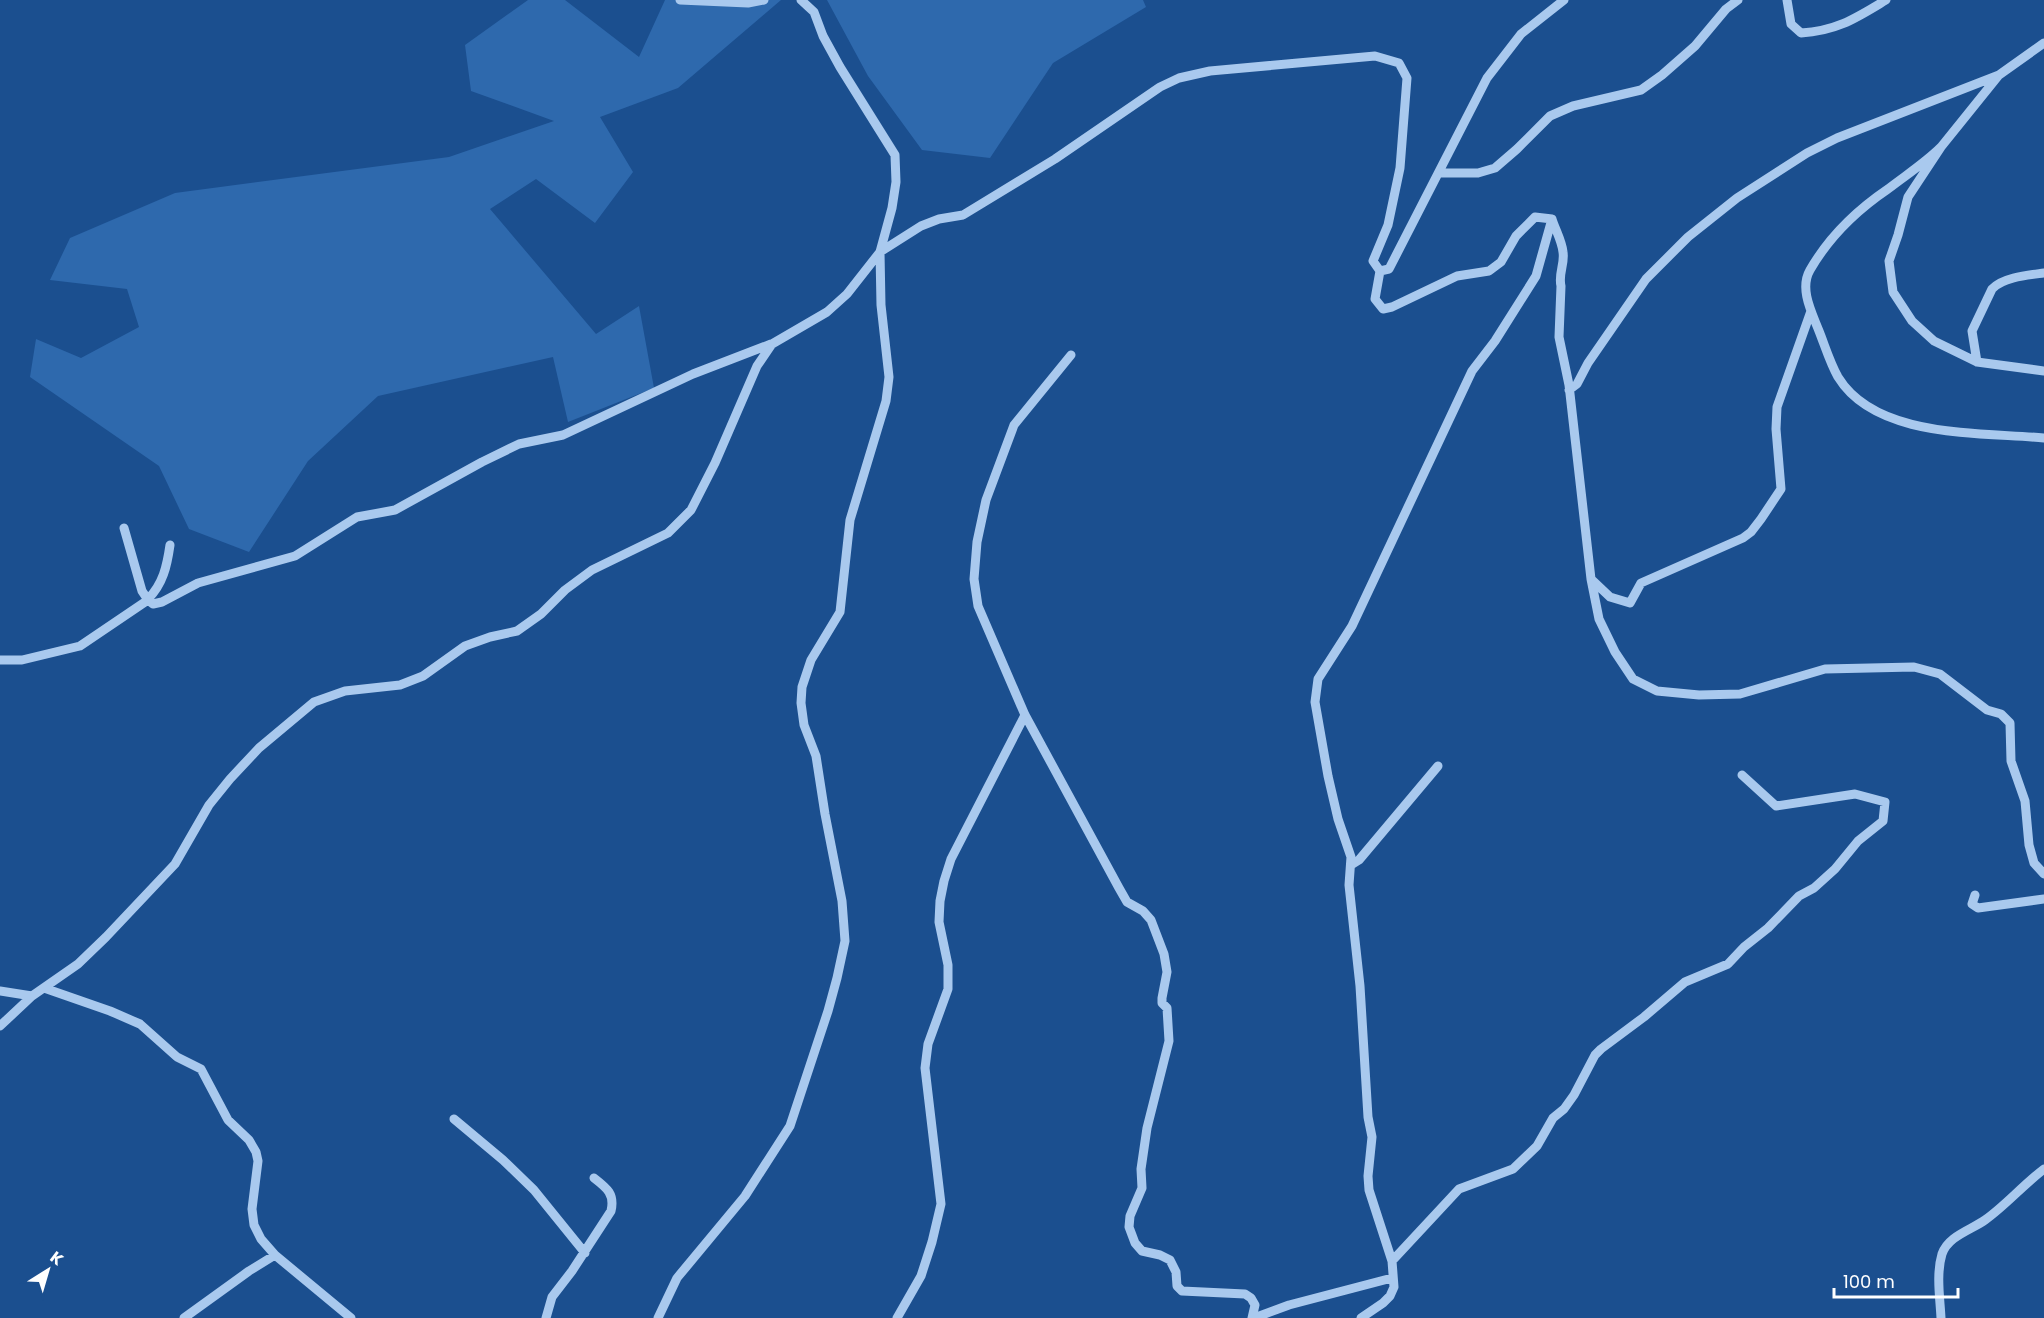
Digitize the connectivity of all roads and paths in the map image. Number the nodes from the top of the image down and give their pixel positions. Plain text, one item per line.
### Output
1 (680, 0) edge
2 (764, 0) edge
3 (801, 0) edge
4 (1564, 0) edge
5 (1738, 0) edge
6 (1787, 0) edge
7 (1886, 0) edge
8 (2044, 43) edge
9 (1999, 75) junction
10 (1941, 147) junction
11 (1439, 173) junction
12 (1552, 219) junction
13 (880, 252) junction
14 (1380, 271) junction
15 (2044, 273) edge
16 (1811, 311) junction
17 (772, 344) junction
18 (1071, 355) dead end
19 (1977, 362) junction
20 (2044, 371) edge
21 (1569, 390) junction
22 (2044, 438) edge
23 (124, 528) dead end
24 (170, 545) dead end
25 (1591, 579) junction
26 (148, 600) junction
27 (0, 660) edge
28 (1025, 714) junction
29 (1438, 766) dead end
30 (1742, 775) dead end
31 (1351, 865) junction
32 (2044, 874) edge
33 (1975, 895) dead end
34 (2044, 899) edge
35 (44, 988) junction
36 (0, 991) edge
37 (32, 996) junction
38 (0, 1026) edge
39 (454, 1119) dead end
40 (2044, 1169) edge
41 (594, 1178) dead end
42 (585, 1253) junction
43 (275, 1255) junction
44 (1392, 1261) junction
45 (1392, 1278) junction
46 (184, 1318) edge
47 (351, 1318) edge
48 (546, 1318) edge
49 (658, 1318) edge
50 (897, 1318) edge
51 (1253, 1318) edge
52 (1361, 1318) edge
53 (1941, 1318) edge

1 - 2 street
3 - 13 street
4 - 11 street
5 - 11 street
6 - 7 street
8 - 9 street
9 - 10 street
9 - 21 street
10 - 16 street
10 - 19 street
11 - 14 street
12 - 14 street
12 - 21 street
12 - 31 street
13 - 14 street
13 - 17 street
13 - 49 street
15 - 19 street
16 - 22 street
16 - 25 street
17 - 26 street
17 - 35 street
18 - 28 street
19 - 20 street
21 - 25 street
23 - 26 street
24 - 26 street
25 - 32 street
26 - 27 street
28 - 50 street
28 - 51 street
29 - 31 street
30 - 44 street
31 - 44 street
33 - 34 street
35 - 37 street
35 - 43 street
36 - 37 street
37 - 38 street
39 - 42 street
40 - 53 street
41 - 42 street
42 - 48 street
43 - 46 street
43 - 47 street
44 - 45 street
45 - 51 street
45 - 52 street

